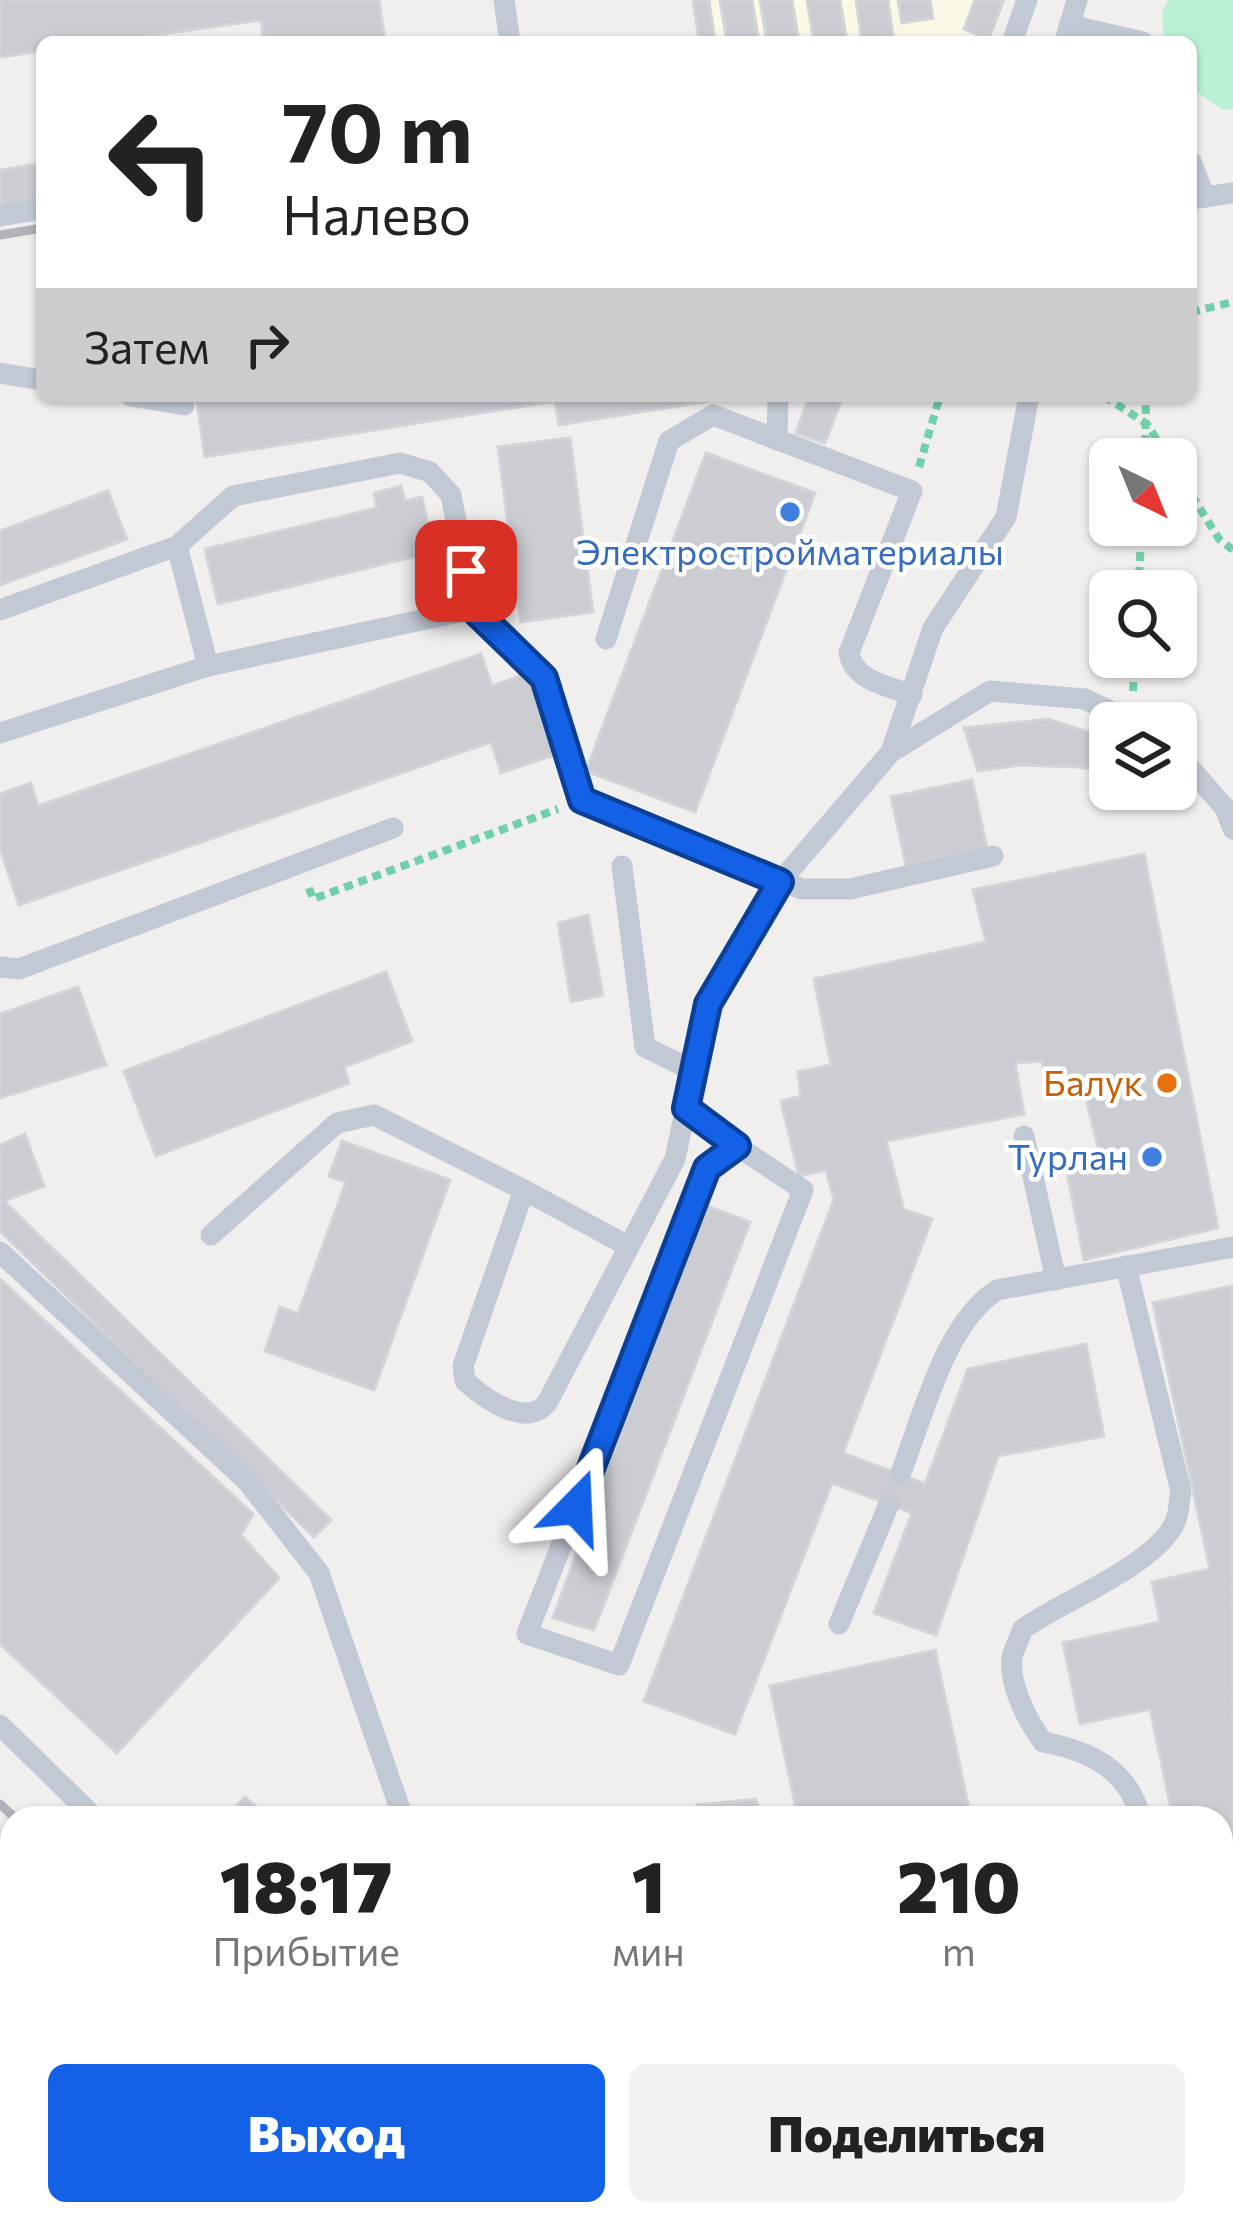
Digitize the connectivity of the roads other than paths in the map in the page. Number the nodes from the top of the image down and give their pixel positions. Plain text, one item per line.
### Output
1 (504, 0) edge
2 (1027, 0) edge
3 (1077, 0) edge
4 (1067, 34) edge
5 (509, 36) edge
6 (1014, 36) edge
7 (1233, 193) edge
8 (1198, 198) edge
9 (36, 209) edge
10 (0, 216) edge
11 (0, 373) edge
12 (36, 379) edge
13 (166, 402) edge
14 (778, 402) edge
15 (1028, 402) edge
16 (184, 405) dead end
17 (777, 440) junction
18 (177, 546) junction
19 (473, 609) junction
20 (0, 610) edge
21 (606, 638) dead end
22 (208, 666) junction
23 (912, 695) junction
24 (1090, 702) edge
25 (0, 733) edge
26 (891, 752) junction
27 (1197, 776) edge
28 (394, 828) dead end
29 (1233, 830) edge
30 (993, 856) dead end
31 (622, 866) dead end
32 (780, 882) junction
33 (0, 967) edge
34 (694, 1071) junction
35 (686, 1108) junction
36 (1024, 1136) dead end
37 (737, 1146) junction
38 (524, 1190) junction
39 (211, 1235) dead end
40 (628, 1246) junction
41 (1233, 1247) edge
42 (0, 1252) edge
43 (1126, 1267) junction
44 (1056, 1280) junction
45 (900, 1475) dead end
46 (889, 1504) dead end
47 (839, 1624) dead end
48 (0, 1725) edge
49 (83, 1806) edge
50 (399, 1806) edge
51 (1138, 1806) edge

1 - 5 lane
2 - 6 lane
3 - 4 lane
7 - 8 lane
9 - 10 lane
11 - 12 lane
13 - 16 lane
14 - 17 lane
15 - 23 lane
17 - 21 lane
17 - 23 lane
18 - 19 lane
18 - 20 lane
18 - 22 lane
19 - 22 lane
19 - 32 lane
22 - 25 lane
23 - 26 lane
24 - 26 lane
26 - 32 lane
27 - 29 lane
28 - 33 lane
30 - 32 lane
31 - 34 lane
32 - 34 lane
34 - 35 lane
35 - 37 lane
35 - 40 lane
36 - 44 lane
37 - 37 lane
38 - 39 lane
38 - 40 lane
38 - 40 lane
41 - 43 lane
42 - 50 lane
43 - 44 lane
43 - 51 lane
44 - 45 lane
46 - 47 lane
48 - 49 lane

